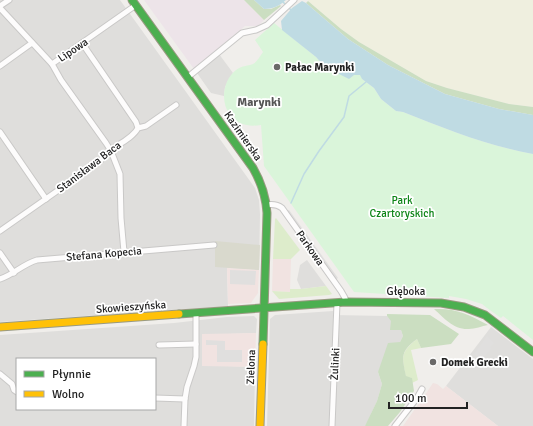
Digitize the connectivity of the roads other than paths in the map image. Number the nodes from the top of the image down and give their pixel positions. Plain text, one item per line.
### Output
1 (9, 0) edge
2 (292, 2) edge
3 (134, 3) edge
4 (0, 7) edge
5 (32, 43) junction
6 (82, 43) junction
7 (52, 64) junction
8 (0, 66) edge
9 (188, 77) junction
10 (176, 105) dead end
11 (138, 128) junction
12 (0, 132) edge
13 (110, 151) junction
14 (46, 199) junction
15 (266, 205) junction
16 (0, 231) edge
17 (214, 245) dead end
18 (124, 252) junction
19 (0, 253) edge
20 (14, 273) junction
21 (0, 279) edge
22 (346, 302) junction
23 (337, 303) junction
24 (264, 308) junction
25 (196, 313) junction
26 (0, 327) edge
27 (196, 344) junction
28 (158, 345) dead end
29 (533, 352) edge
30 (0, 374) edge
31 (422, 389) dead end
32 (16, 391) edge
33 (156, 398) edge
34 (185, 399) junction
35 (184, 426) edge
36 (260, 426) edge
37 (332, 426) edge
38 (395, 426) edge

1 - 4 street
2 - 9 street
3 - 6 street, Lipowa
3 - 9 main road, Kazimierska
4 - 5 street, Lipowa
5 - 7 street, Lipowa
5 - 8 street
6 - 7 street, Lipowa
6 - 11 street
7 - 13 street
9 - 15 main road, Kazimierska
10 - 11 street, Stanisława Baca
11 - 13 street, Stanisława Baca
12 - 14 street
13 - 14 street, Stanisława Baca
13 - 18 street
14 - 16 street, Stanisława Baca
15 - 22 street, Parkowa
15 - 24 main road, Kazimierska
17 - 18 street, Stefana Kopecia
18 - 20 street, Stefana Kopecia
19 - 20 street
20 - 21 street, Stefana Kopecia
22 - 23 main road, Głęboka
22 - 29 main road, Głęboka
23 - 24 main road, Głęboka
23 - 37 street, Żulinki
24 - 25 main road, Skowieszyńska
24 - 36 main road, Zielona
25 - 26 main road, Skowieszyńska
25 - 27 street
27 - 28 street
27 - 34 street
30 - 32 street
31 - 38 street
33 - 34 street
34 - 35 street

